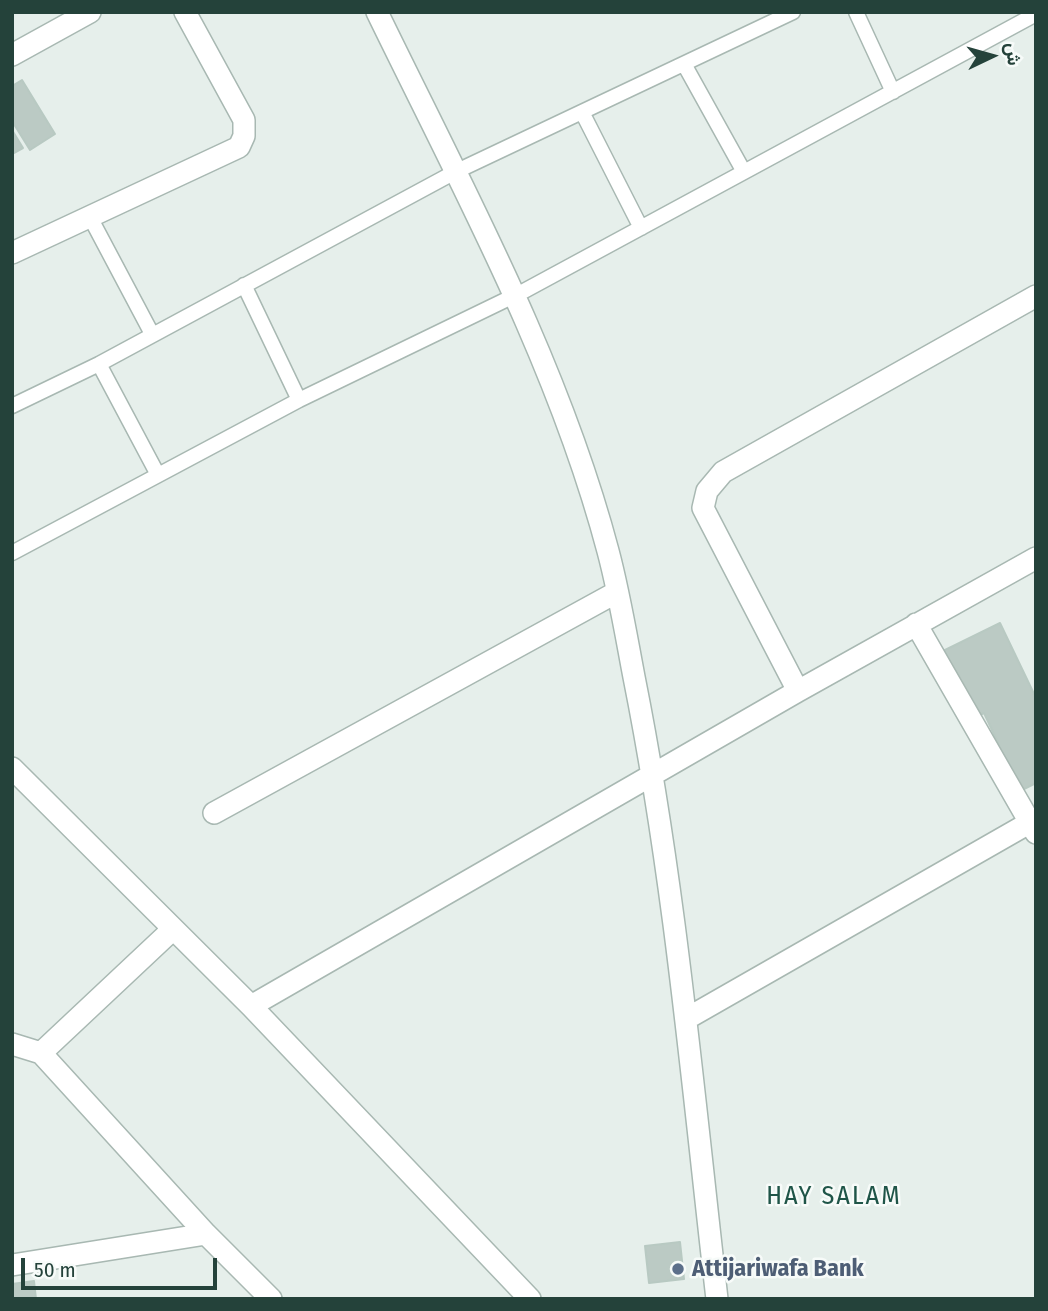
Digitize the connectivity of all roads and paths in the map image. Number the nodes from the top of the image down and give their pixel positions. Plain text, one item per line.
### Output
1 (90, 12) edge
2 (185, 12) edge
3 (377, 12) edge
4 (793, 12) edge
5 (856, 12) edge
6 (1036, 14) edge
7 (12, 55) edge
8 (684, 64) junction
9 (893, 92) junction
10 (582, 112) junction
11 (455, 172) junction
12 (744, 172) junction
13 (90, 217) junction
14 (640, 228) junction
15 (12, 253) edge
16 (244, 285) junction
17 (514, 296) junction
18 (1036, 296) edge
19 (152, 334) junction
20 (99, 364) junction
21 (299, 400) junction
22 (12, 406) edge
23 (158, 475) junction
24 (12, 553) edge
25 (1036, 558) edge
26 (617, 592) junction
27 (916, 624) junction
28 (798, 691) junction
29 (12, 768) edge
30 (654, 776) junction
31 (214, 813) dead end
32 (1033, 825) edge
33 (172, 930) junction
34 (251, 1006) junction
35 (686, 1019) junction
36 (12, 1044) edge
37 (41, 1053) junction
38 (206, 1234) junction
39 (12, 1265) edge
40 (271, 1299) edge
41 (530, 1299) edge
42 (717, 1299) edge

1 - 7 street
2 - 13 street
3 - 11 street
4 - 8 lane
5 - 9 lane
6 - 9 lane
8 - 10 lane
8 - 12 lane
9 - 12 lane
10 - 11 lane
10 - 14 lane
11 - 16 lane
11 - 17 street
12 - 14 lane
13 - 15 street
13 - 19 lane
14 - 17 lane
16 - 19 lane
16 - 21 lane
17 - 21 lane
17 - 26 street
18 - 28 street
19 - 20 lane
20 - 22 lane
20 - 23 lane
21 - 23 lane
23 - 24 lane
25 - 27 street
26 - 30 street
26 - 31 street
27 - 28 street
27 - 32 street
28 - 30 street
29 - 33 street
30 - 34 street
30 - 35 street
32 - 35 street
33 - 34 street
33 - 37 street
34 - 41 street
35 - 42 street
36 - 37 street
37 - 38 street
38 - 39 street
38 - 40 street

